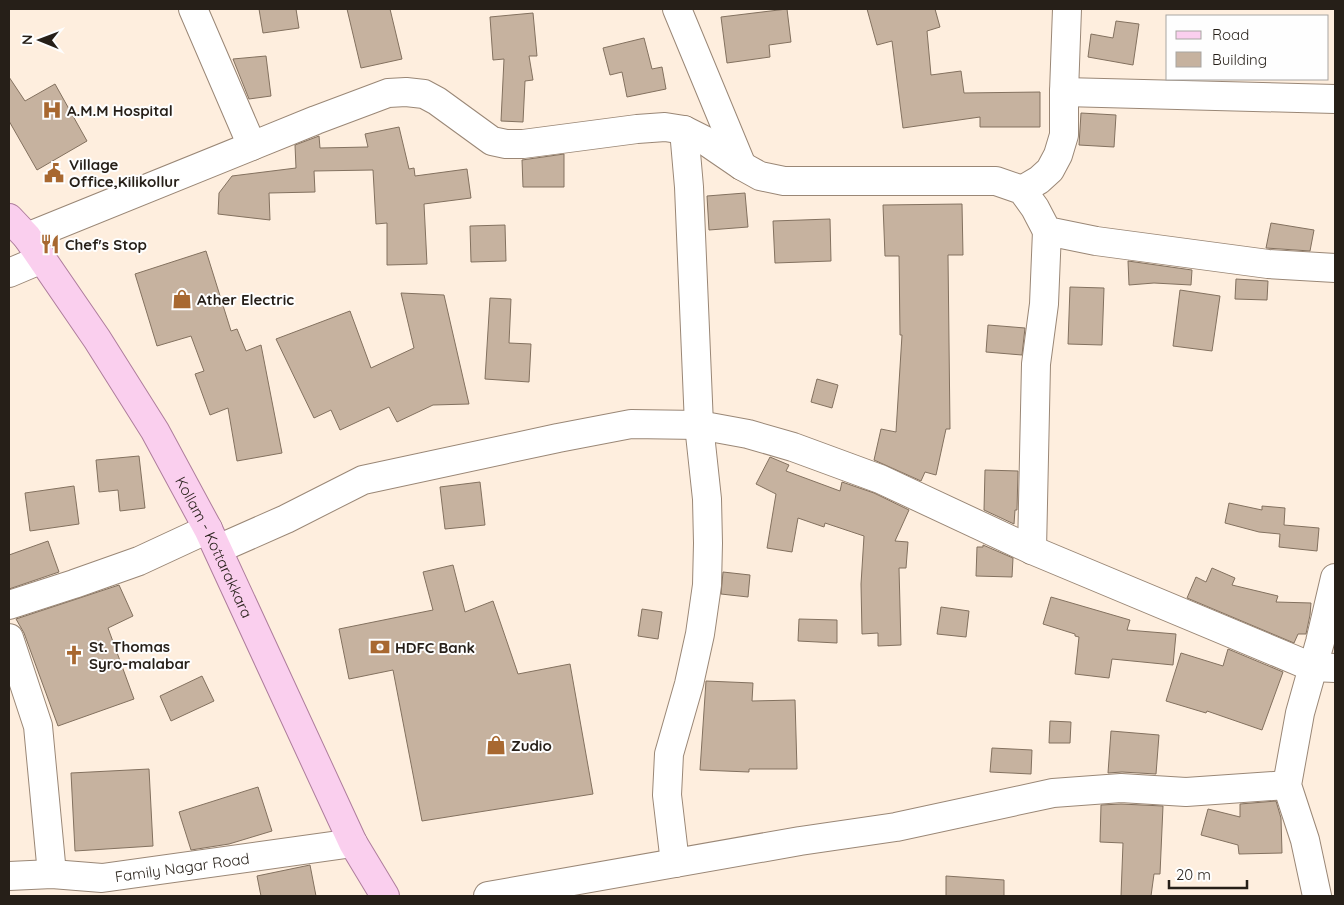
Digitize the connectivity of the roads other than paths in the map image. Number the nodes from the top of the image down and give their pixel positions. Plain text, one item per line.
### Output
1 (193, 9) edge
2 (677, 9) edge
3 (1067, 9) edge
4 (1064, 92) junction
5 (1335, 98) edge
6 (684, 130) junction
7 (252, 146) junction
8 (742, 166) junction
9 (1022, 190) junction
10 (18, 227) edge
11 (1047, 231) junction
12 (42, 259) junction
13 (1335, 268) edge
14 (9, 273) edge
15 (699, 425) junction
16 (213, 539) junction
17 (1032, 550) junction
18 (1335, 578) edge
19 (9, 605) edge
20 (9, 638) edge
21 (1324, 668) edge
22 (1287, 785) junction
23 (354, 843) junction
24 (675, 863) junction
25 (52, 874) junction
26 (9, 876) edge
27 (385, 896) edge
28 (488, 896) edge
29 (1317, 896) edge

1 - 7 street
2 - 8 street
3 - 4 street
4 - 5 street
4 - 9 street
6 - 7 street
6 - 8 street
6 - 15 street
7 - 10 street
8 - 9 street
9 - 11 street
10 - 12 main road, Kollam - Kottarakkara
11 - 13 street
11 - 17 street
12 - 14 street
12 - 16 main road, Kollam - Kottarakkara
15 - 16 street
15 - 17 street
15 - 24 street
16 - 19 street
16 - 23 main road, Kollam - Kottarakkara
17 - 21 street
18 - 21 street
20 - 25 street
21 - 22 street
22 - 24 street
22 - 29 street
23 - 25 street, Family Nagar Road
23 - 27 main road, Kollam - Kottarakkara
24 - 28 street
25 - 26 street, Family Nagar Road

